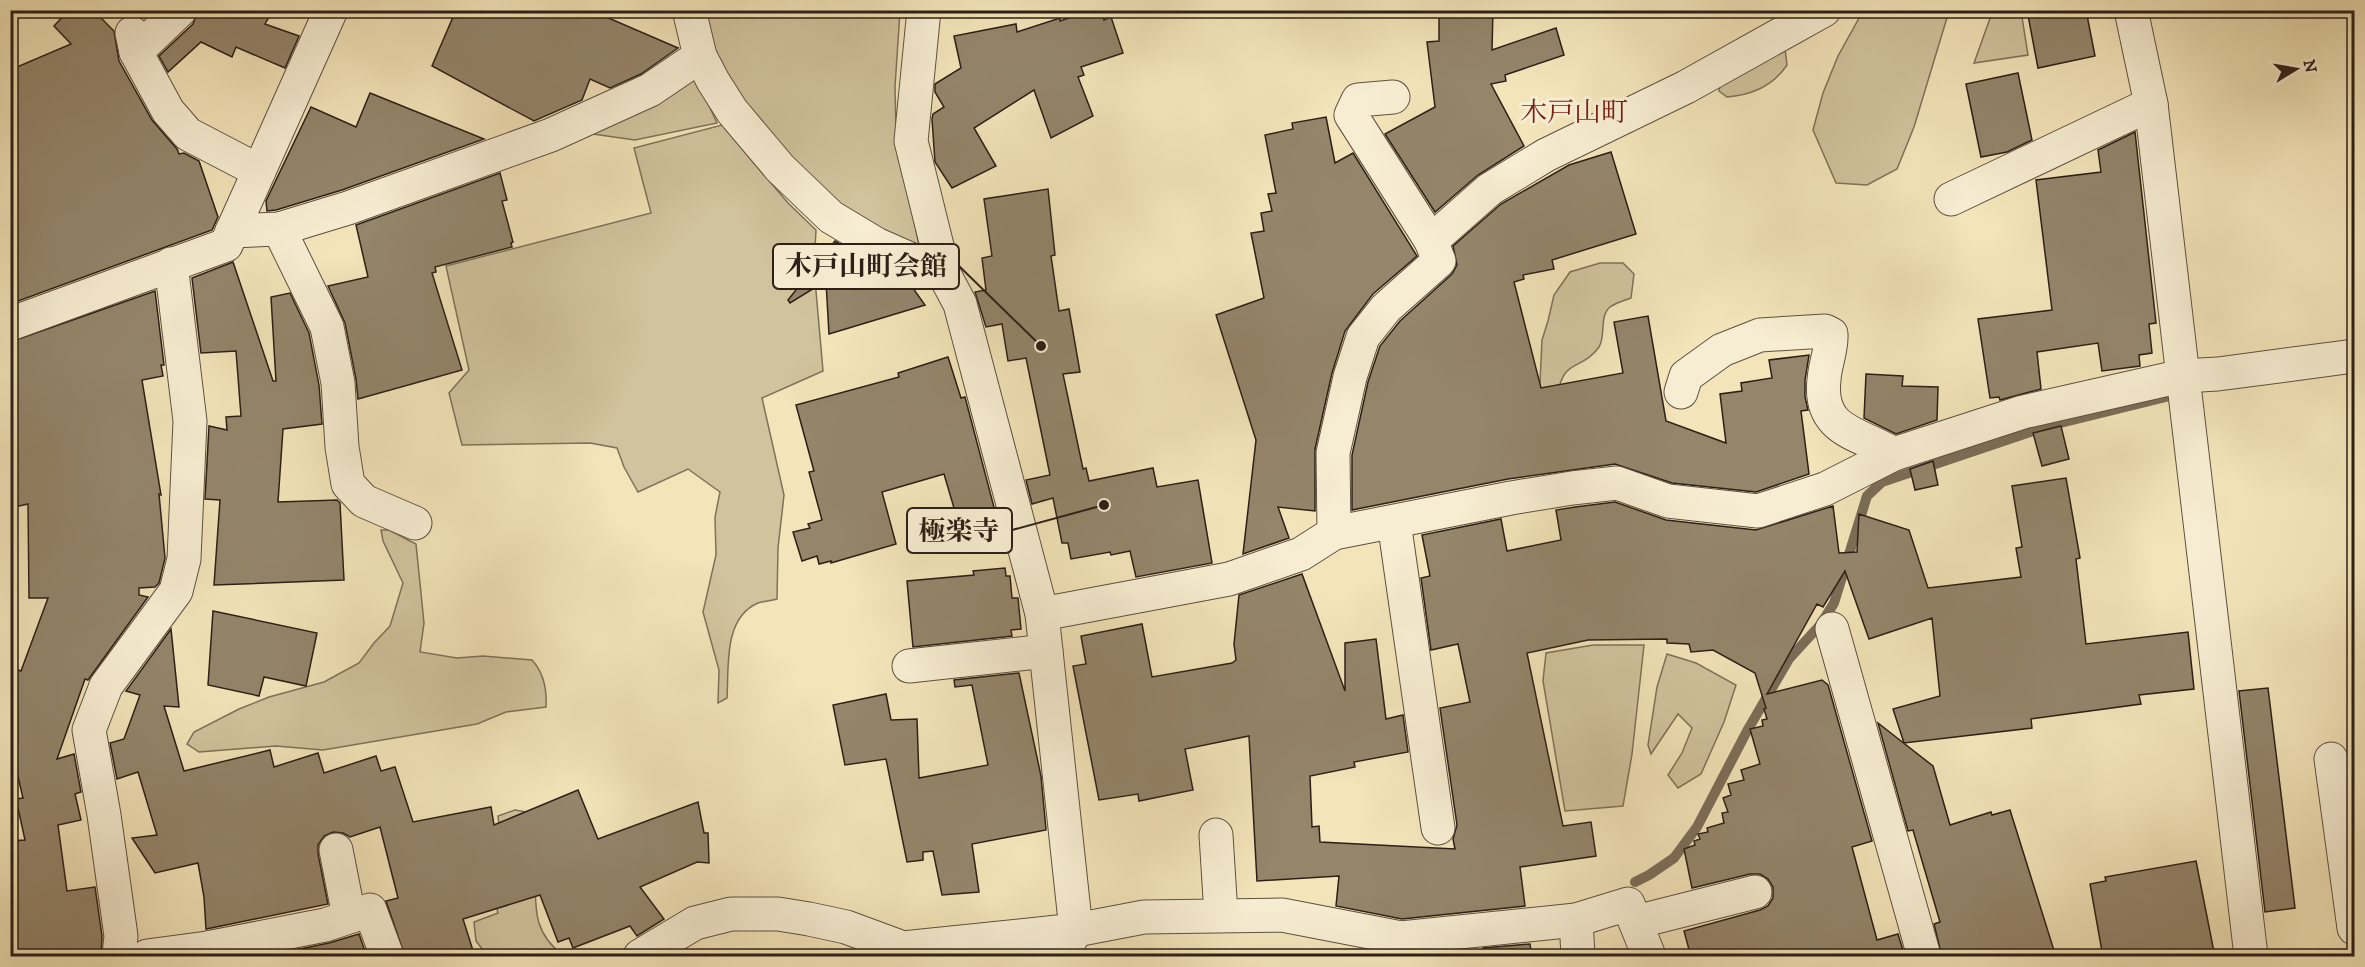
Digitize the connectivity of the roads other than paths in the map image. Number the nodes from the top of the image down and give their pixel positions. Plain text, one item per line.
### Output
1 (180, 10) edge
2 (331, 10) edge
3 (689, 10) edge
4 (924, 10) edge
5 (1824, 10) edge
6 (2131, 10) edge
7 (700, 56) junction
8 (1393, 97) dead end
9 (2151, 104) junction
10 (259, 171) junction
11 (1951, 199) dead end
12 (279, 229) junction
13 (232, 231) junction
14 (1431, 241) junction
15 (171, 264) junction
16 (944, 274) junction
17 (10, 324) edge
18 (2355, 356) edge
19 (2182, 376) junction
20 (1681, 392) dead end
21 (1894, 454) junction
22 (1394, 522) junction
23 (415, 523) dead end
24 (1334, 533) junction
25 (1042, 614) junction
26 (1832, 629) dead end
27 (1046, 651) junction
28 (909, 666) dead end
29 (2331, 759) dead end
30 (2347, 827) edge
31 (1438, 828) dead end
32 (1216, 835) dead end
33 (336, 850) dead end
34 (1755, 892) dead end
35 (1221, 915) junction
36 (349, 916) junction
37 (1576, 920) junction
38 (1636, 922) junction
39 (2355, 928) edge
40 (1068, 943) edge
41 (119, 957) edge
42 (147, 957) edge
43 (387, 957) edge
44 (640, 957) edge
45 (1578, 957) edge
46 (1649, 957) edge
47 (1924, 957) edge
48 (2251, 957) edge

1 - 10 street
2 - 10 street
3 - 7 street
4 - 16 street
5 - 14 street
6 - 9 street
7 - 12 street
7 - 16 street
8 - 14 street
9 - 11 street
9 - 19 street
10 - 13 street
12 - 13 street
12 - 23 street
13 - 15 street
14 - 24 street
15 - 17 street
15 - 41 street
16 - 25 street
18 - 19 street
19 - 21 street
19 - 48 street
20 - 21 street
21 - 22 street
22 - 24 street
22 - 31 street
24 - 25 street
25 - 27 street
26 - 47 street
27 - 28 street
27 - 40 street
29 - 30 street
30 - 39 street
32 - 35 street
33 - 36 street
34 - 38 street
35 - 37 street
35 - 40 street
36 - 42 street
36 - 43 street
37 - 38 street
37 - 45 street
38 - 46 street
40 - 44 street

